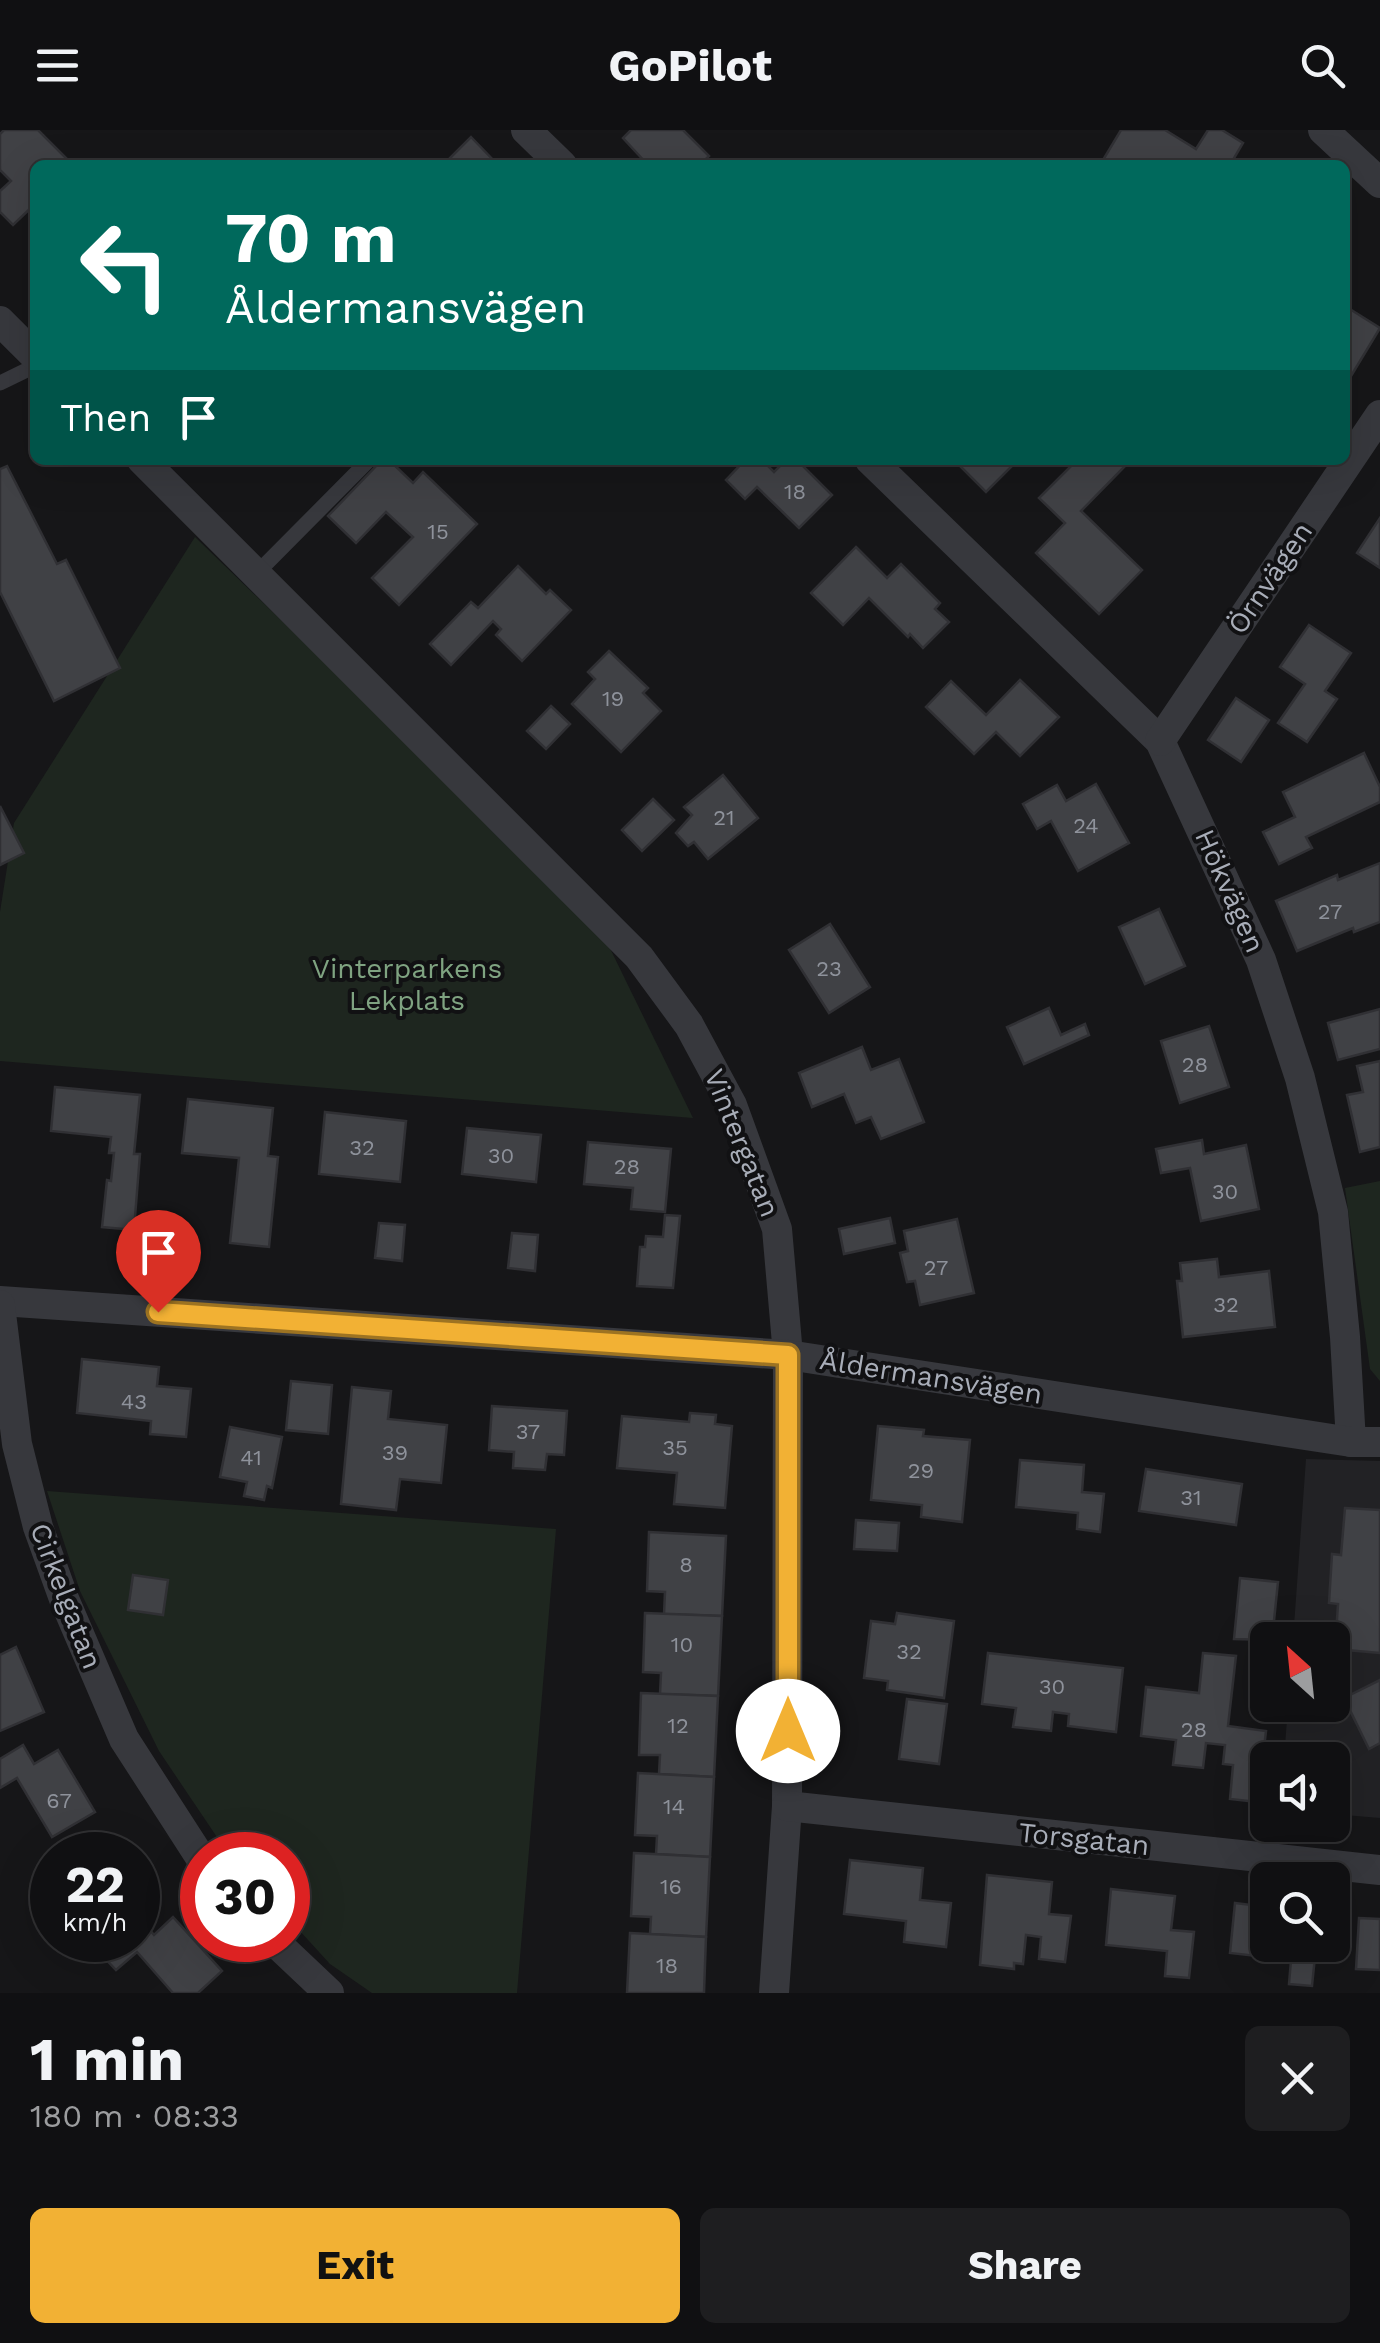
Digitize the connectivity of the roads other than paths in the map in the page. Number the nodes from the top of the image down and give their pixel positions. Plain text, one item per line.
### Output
1 (526, 130) edge
2 (1323, 130) edge
3 (557, 160) edge
4 (1380, 183) edge
5 (0, 321) edge
6 (30, 351) edge
7 (30, 369) edge
8 (0, 384) edge
9 (1380, 415) edge
10 (1350, 459) edge
11 (147, 465) edge
12 (364, 465) edge
13 (875, 465) edge
14 (1346, 465) edge
15 (257, 573) junction
16 (1160, 741) junction
17 (0, 1303) edge
18 (788, 1355) junction
19 (1366, 1442) edge
20 (788, 1806) junction
21 (184, 1832) edge
22 (1380, 1870) edge
23 (296, 1962) edge
24 (329, 1993) edge
25 (774, 1993) edge

1 - 3 street
2 - 4 street
5 - 6 street
7 - 8 lane
9 - 10 street, Örnvägen
11 - 15 street, Vintergatan
12 - 15 lane
13 - 16 street, Hökvägen
14 - 16 street, Örnvägen
15 - 18 street, Vintergatan
16 - 19 street, Hökvägen
17 - 18 street, Åldermansvägen
17 - 21 street, Cirkelgatan
18 - 19 street, Åldermansvägen
18 - 20 street, Vintergatan
20 - 22 street, Torsgatan
20 - 25 street, Vintergatan
23 - 24 street

